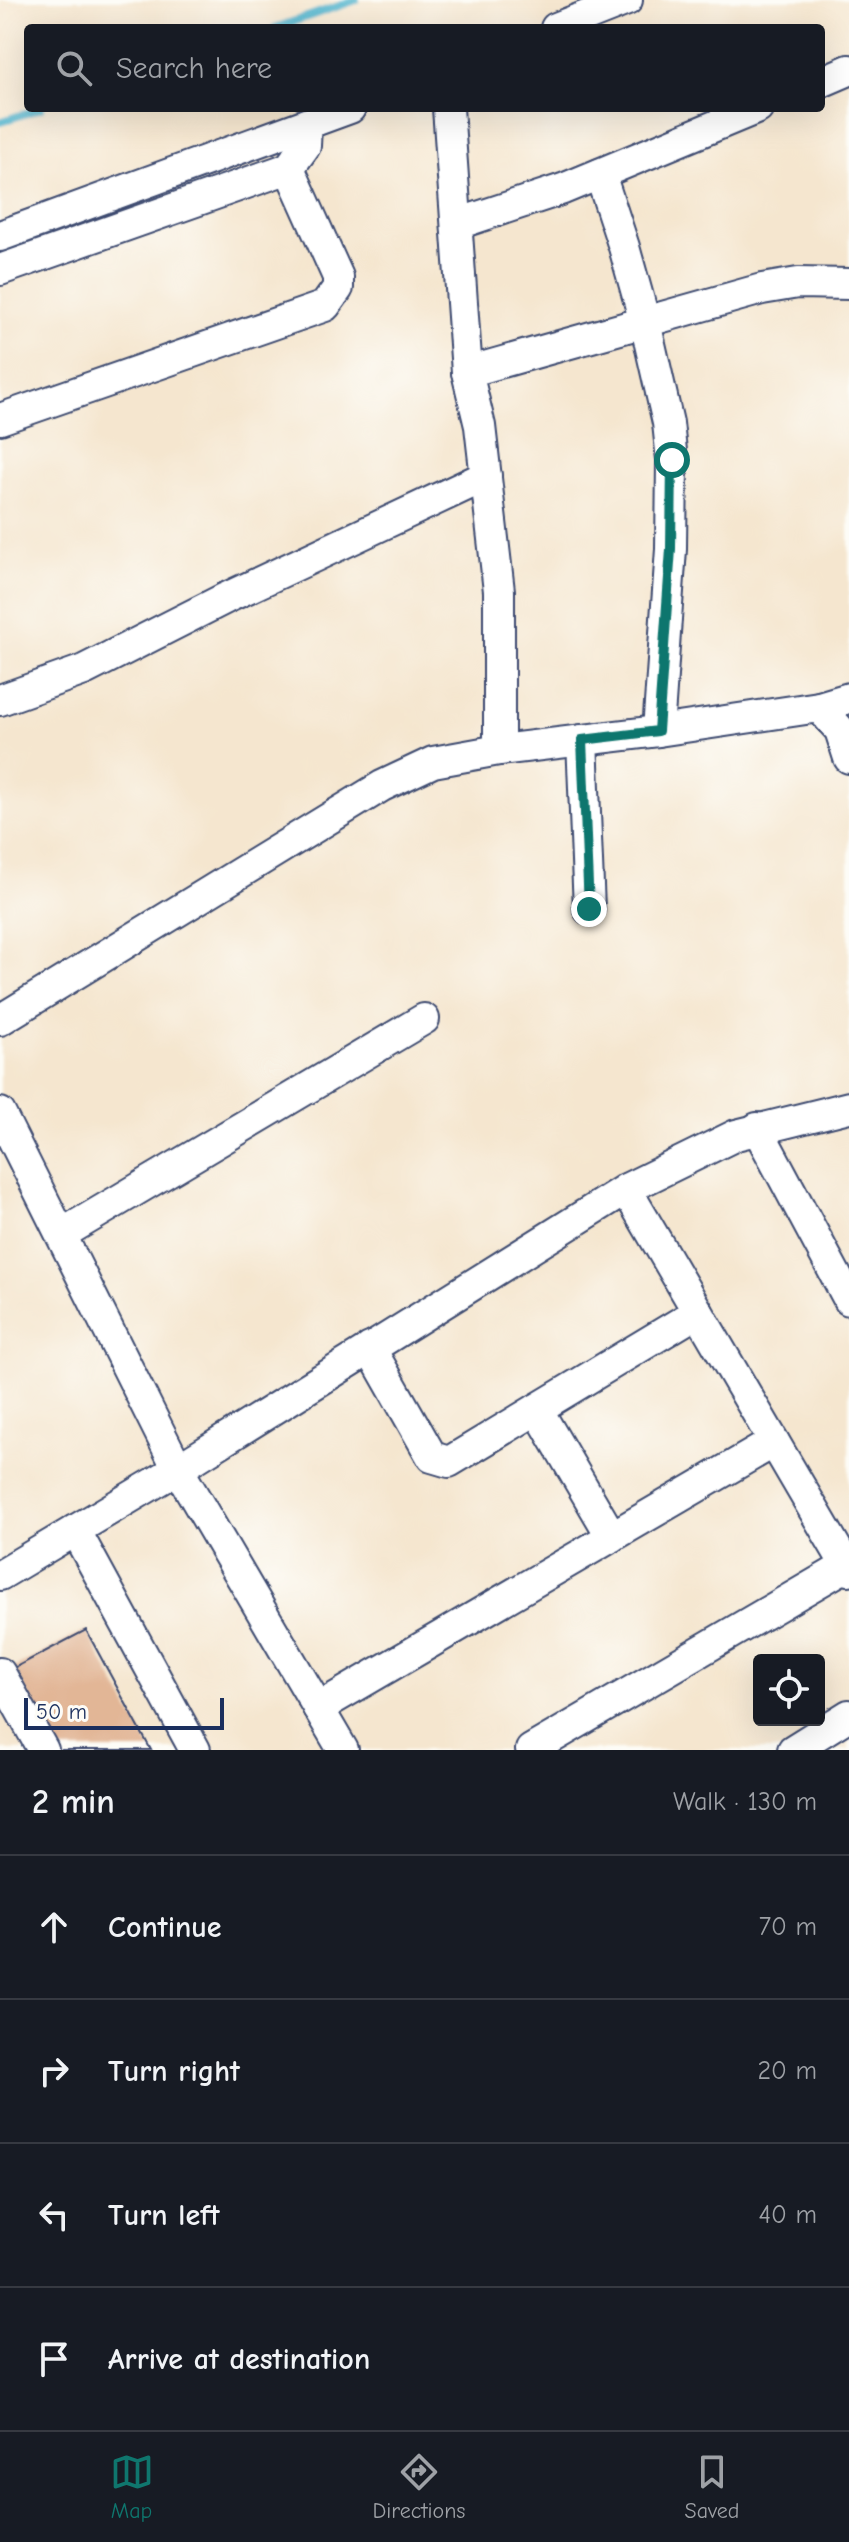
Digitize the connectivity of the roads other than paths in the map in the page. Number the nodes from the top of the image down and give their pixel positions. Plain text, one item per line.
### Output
1 (627, 0) edge
2 (564, 17) edge
3 (849, 70) edge
4 (825, 80) edge
5 (339, 112) edge
6 (448, 112) edge
7 (748, 112) edge
8 (306, 124) junction
9 (289, 168) junction
10 (600, 174) junction
11 (457, 224) junction
12 (0, 236) edge
13 (0, 270) edge
14 (849, 284) edge
15 (645, 322) junction
16 (467, 372) junction
17 (0, 419) edge
18 (486, 476) junction
19 (849, 698) edge
20 (0, 700) edge
21 (819, 707) junction
22 (658, 731) junction
23 (582, 740) junction
24 (499, 750) junction
25 (849, 758) edge
26 (589, 909) dead end
27 (424, 1019) dead end
28 (0, 1020) edge
29 (849, 1107) edge
30 (0, 1113) edge
31 (757, 1128) junction
32 (626, 1189) junction
33 (62, 1234) junction
34 (849, 1300) edge
35 (698, 1312) junction
36 (370, 1348) junction
37 (537, 1409) junction
38 (774, 1442) junction
39 (178, 1469) junction
40 (75, 1530) junction
41 (612, 1537) junction
42 (848, 1568) edge
43 (0, 1575) edge
44 (0, 1673) edge
45 (318, 1708) junction
46 (849, 1715) edge
47 (43, 1750) edge
48 (195, 1750) edge
49 (343, 1750) edge
50 (531, 1750) edge
51 (793, 1750) edge

1 - 2 street
3 - 4 street
5 - 8 street
6 - 11 street
7 - 10 street
8 - 9 street
8 - 12 street
9 - 13 street
9 - 17 street
10 - 11 street
10 - 15 street
11 - 16 street
14 - 15 street
15 - 16 street
15 - 22 street
16 - 18 street
18 - 20 street
18 - 24 street
19 - 21 street
21 - 22 street
21 - 25 street
22 - 23 street
23 - 24 street
23 - 26 street
24 - 28 street
27 - 33 street
29 - 31 street
30 - 33 street
31 - 32 street
31 - 34 street
32 - 35 street
32 - 36 street
33 - 39 street
35 - 37 street
35 - 38 street
36 - 37 street
36 - 39 street
37 - 41 street
38 - 41 street
38 - 42 street
39 - 40 street
39 - 45 street
40 - 43 street
40 - 48 street
41 - 45 street
42 - 50 street
44 - 47 street
45 - 49 street
46 - 51 street

